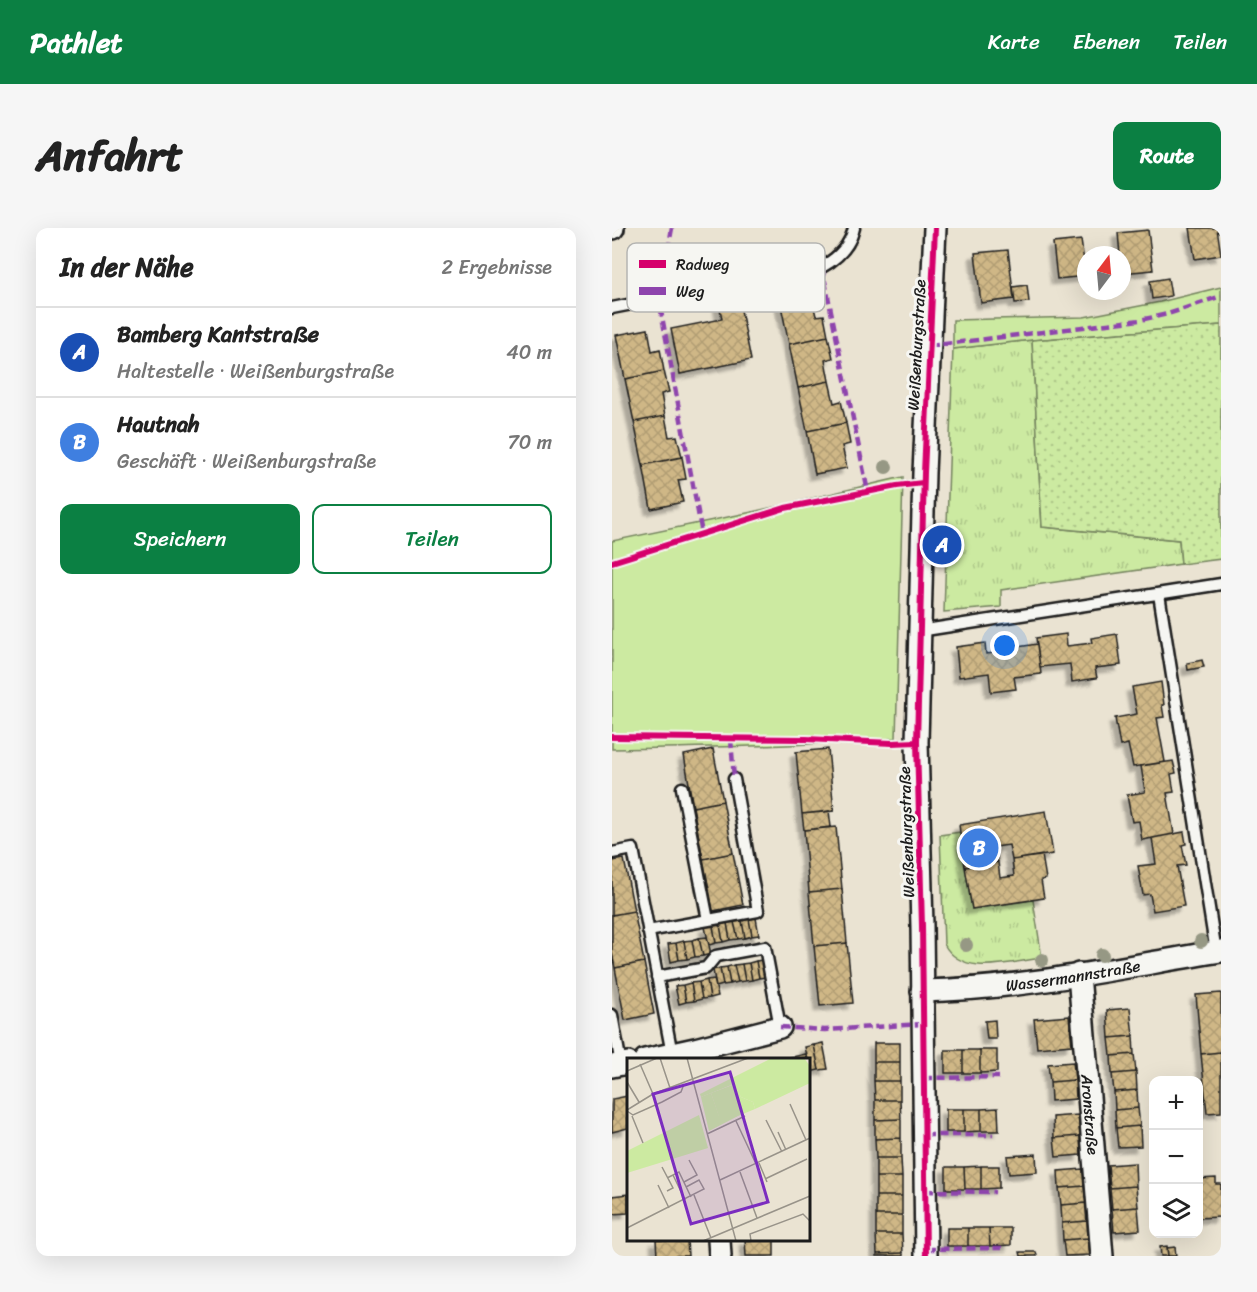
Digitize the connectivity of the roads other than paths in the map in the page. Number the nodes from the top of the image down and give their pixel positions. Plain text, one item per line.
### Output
1 (854, 228) edge
2 (935, 228) edge
3 (825, 265) edge
4 (627, 305) edge
5 (612, 308) edge
6 (1221, 584) edge
7 (1159, 594) junction
8 (919, 631) junction
9 (734, 779) dead end
10 (682, 788) dead end
11 (612, 853) edge
12 (708, 920) junction
13 (648, 931) junction
14 (1218, 952) edge
15 (1079, 974) junction
16 (657, 977) junction
17 (922, 991) junction
18 (612, 1015) edge
19 (780, 1027) joint
20 (672, 1054) junction
21 (696, 1054) edge
22 (650, 1058) edge
23 (621, 1064) edge
24 (719, 1241) edge
25 (720, 1256) edge
26 (926, 1256) edge
27 (1102, 1256) edge

1 - 3 lane
2 - 8 street, Weißenburgstraße
4 - 5 lane
6 - 7 lane
7 - 8 lane
7 - 14 lane
8 - 17 street, Weißenburgstraße
9 - 12 lane
10 - 12 lane
11 - 13 lane
12 - 13 lane
13 - 16 lane
14 - 15 street, Wassermannstraße
15 - 17 street, Wassermannstraße
15 - 27 street, Aronstraße
16 - 19 lane
16 - 20 lane
17 - 26 street, Weißenburgstraße
18 - 23 lane
19 - 21 street
20 - 21 street
20 - 22 street
24 - 25 street

